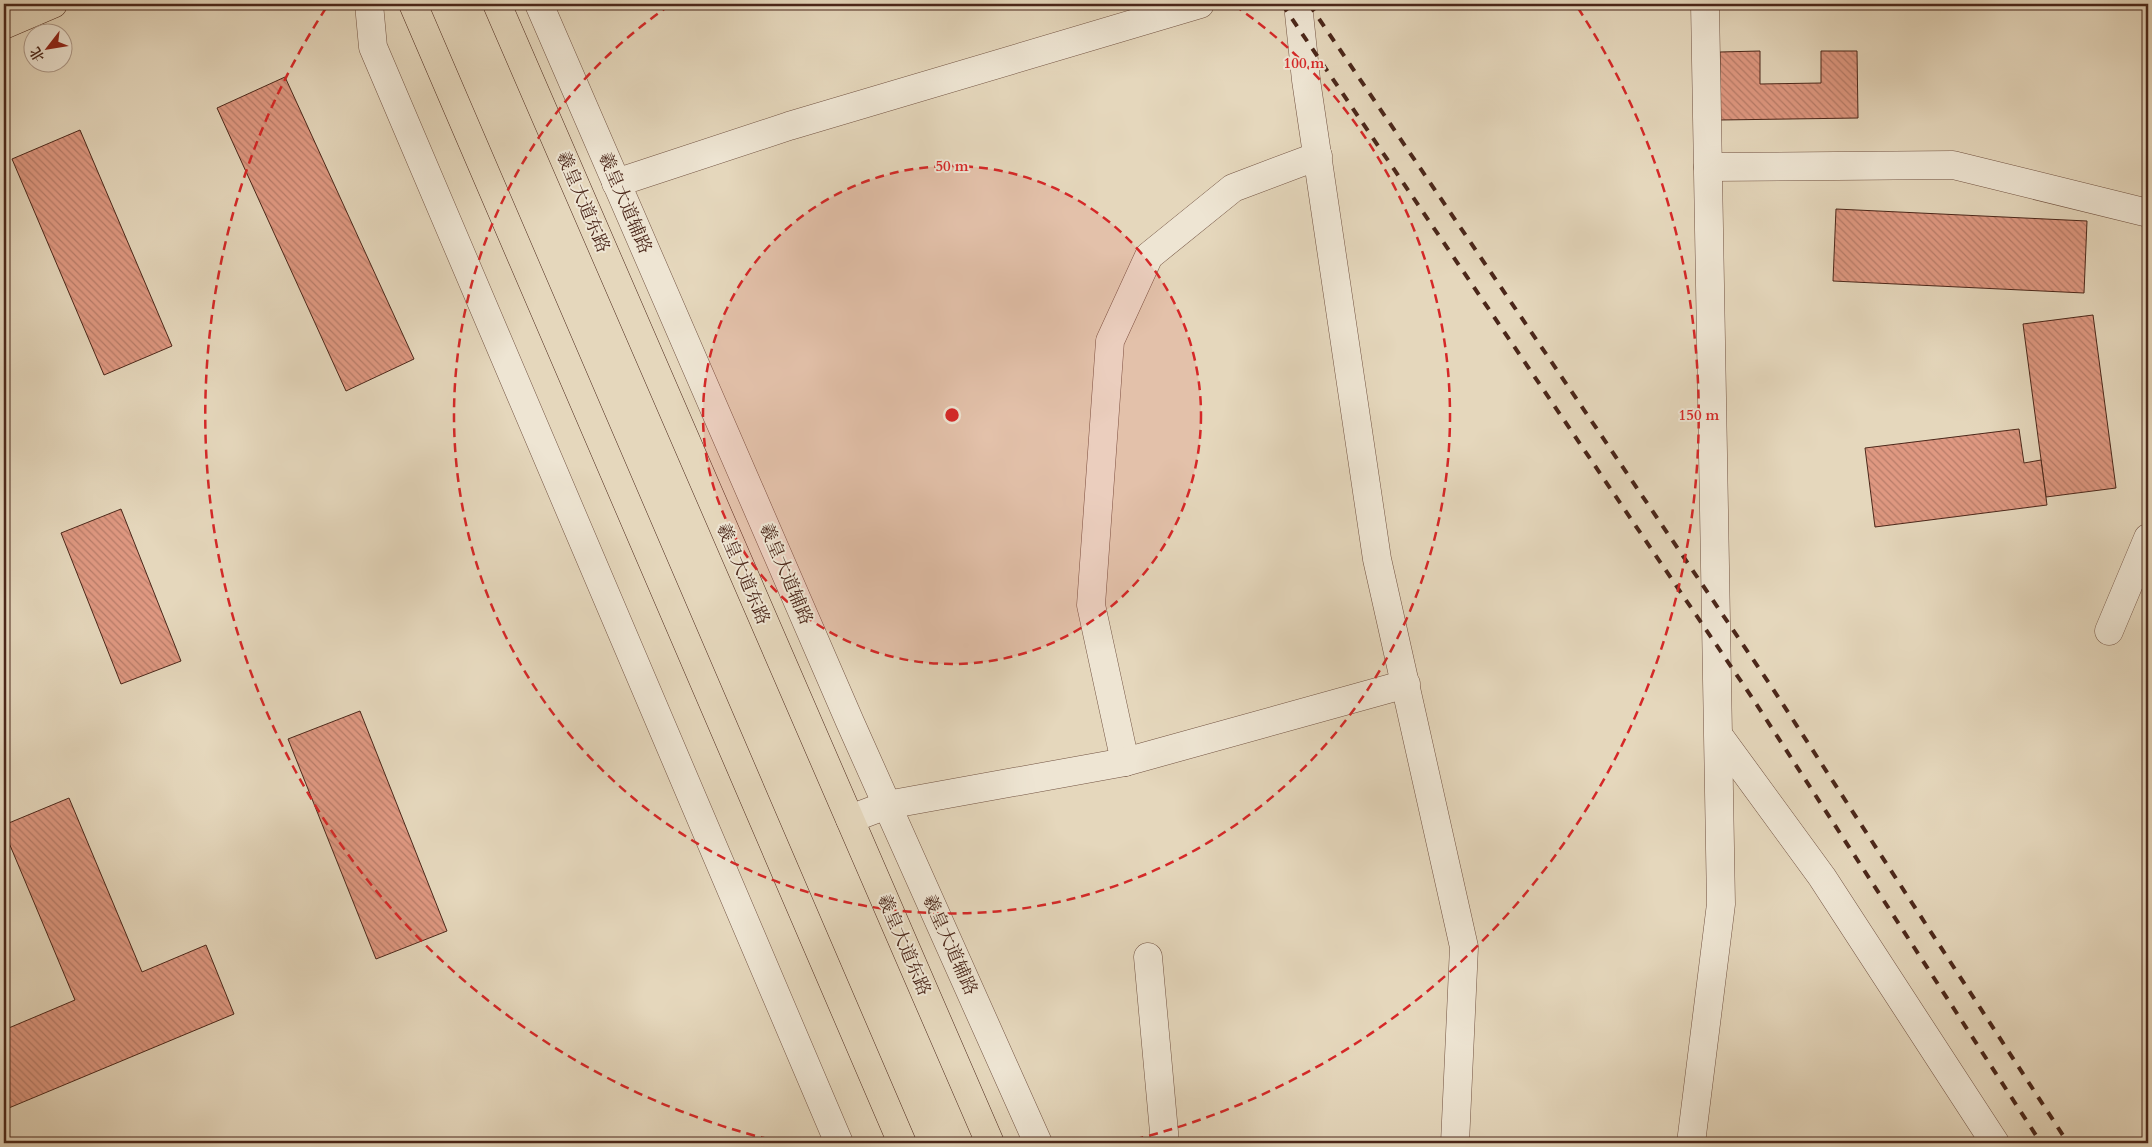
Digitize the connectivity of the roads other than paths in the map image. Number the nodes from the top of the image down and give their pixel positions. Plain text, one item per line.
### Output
1 (53, 4) edge
2 (369, 4) edge
3 (413, 4) edge
4 (497, 4) edge
5 (538, 4) edge
6 (1200, 4) edge
7 (1298, 4) edge
8 (1705, 4) edge
9 (4, 25) edge
10 (1318, 156) junction
11 (1708, 166) junction
12 (616, 183) junction
13 (2148, 213) edge
14 (2148, 538) edge
15 (2109, 631) dead end
16 (1406, 684) junction
17 (1719, 736) junction
18 (1124, 762) junction
19 (888, 805) junction
20 (850, 819) junction
21 (1148, 958) dead end
22 (839, 1143) edge
23 (902, 1143) edge
24 (990, 1143) edge
25 (1038, 1143) edge
26 (1165, 1143) edge
27 (1455, 1143) edge
28 (1691, 1143) edge
29 (1995, 1143) edge

1 - 9 main road
2 - 22 street
3 - 23 main road
4 - 20 main road, 羲皇大道东路
5 - 12 street, 羲皇大道辅路
6 - 12 street
7 - 10 street
8 - 11 street
10 - 16 street
10 - 18 street
11 - 13 street
11 - 17 street
12 - 19 street, 羲皇大道辅路
14 - 15 street
16 - 18 street
16 - 27 street
17 - 28 street
17 - 29 street
18 - 19 street
19 - 20 street
19 - 25 street, 羲皇大道辅路
20 - 24 main road, 羲皇大道东路
21 - 26 street

